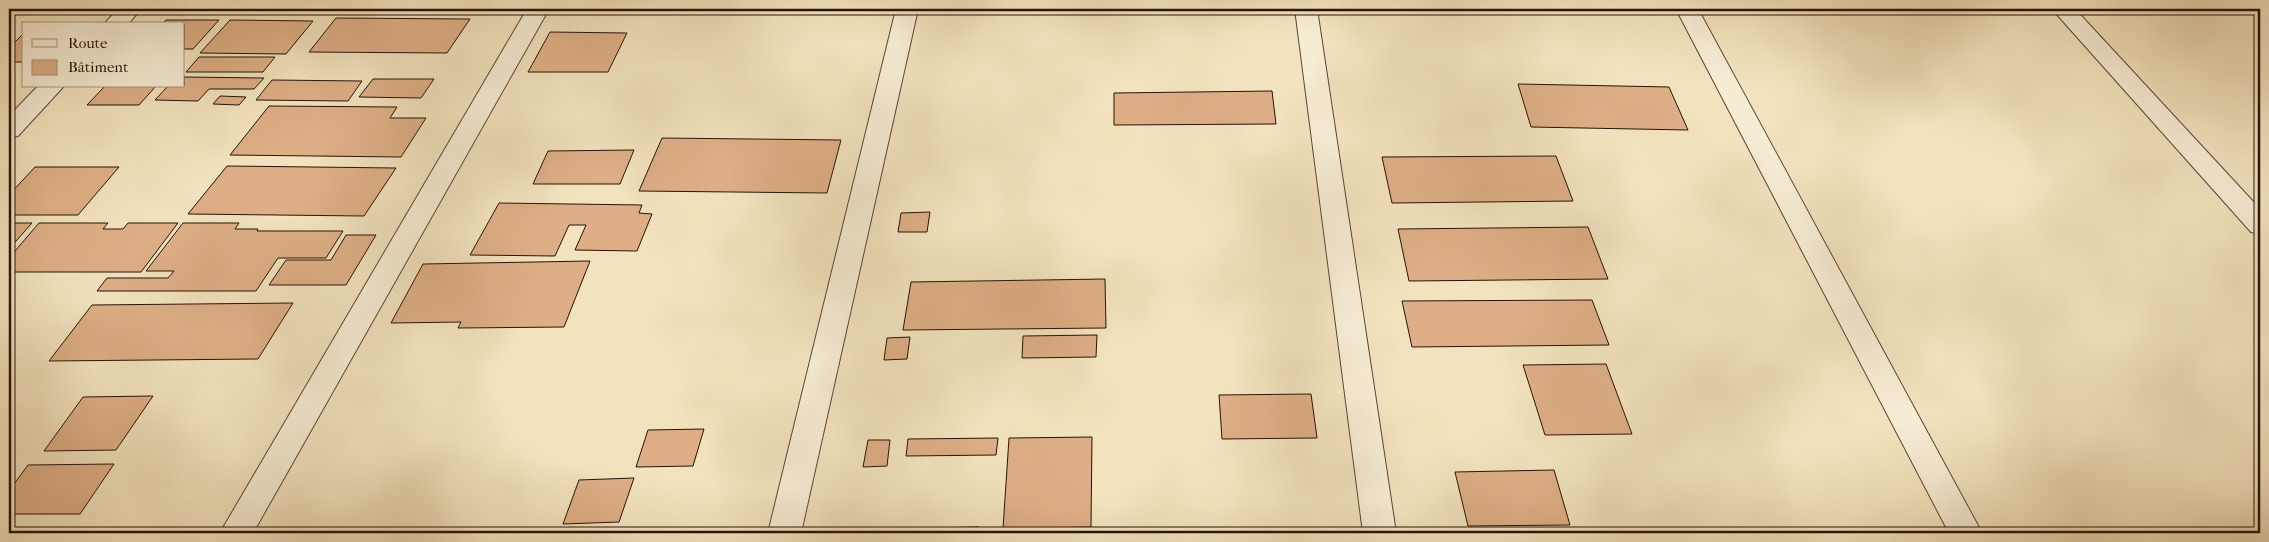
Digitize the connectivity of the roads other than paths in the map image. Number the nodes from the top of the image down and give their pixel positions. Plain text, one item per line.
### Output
1 (130, 9) edge
2 (538, 9) edge
3 (906, 9) edge
4 (1306, 9) edge
5 (1687, 9) edge
6 (2063, 9) edge
7 (117, 22) edge
8 (50, 88) edge
9 (9, 130) edge
10 (2260, 225) edge
11 (236, 533) edge
12 (784, 533) edge
13 (1380, 533) edge
14 (1966, 533) edge

1 - 7 street
2 - 11 street
3 - 12 street
4 - 13 street
5 - 14 street
6 - 10 street
8 - 9 street

